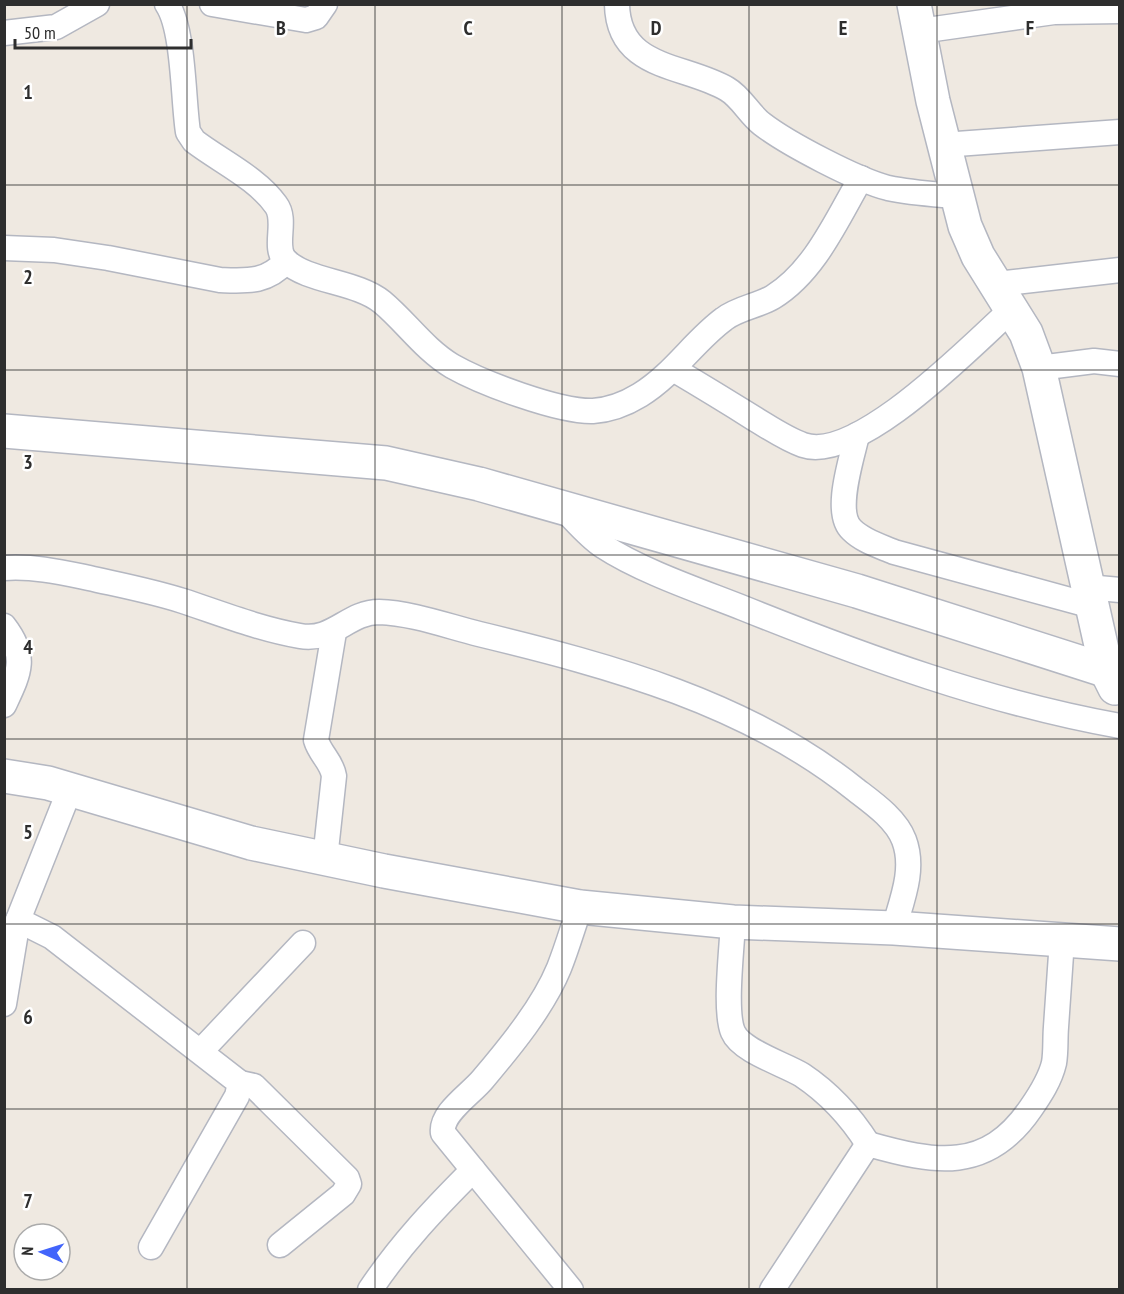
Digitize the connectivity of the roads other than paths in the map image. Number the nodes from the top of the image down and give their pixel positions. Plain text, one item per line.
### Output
1 (97, 4) edge
2 (167, 4) edge
3 (212, 4) edge
4 (325, 4) edge
5 (617, 4) edge
6 (1119, 11) edge
7 (917, 18) edge
8 (4, 33) edge
9 (1119, 132) edge
10 (943, 145) junction
11 (861, 178) junction
12 (956, 196) junction
13 (4, 248) edge
14 (286, 261) junction
15 (1119, 270) edge
16 (1004, 296) junction
17 (1119, 364) edge
18 (1039, 368) junction
19 (673, 369) junction
20 (4, 431) edge
21 (857, 435) junction
22 (563, 508) junction
23 (4, 568) edge
24 (1119, 590) edge
25 (1089, 597) junction
26 (4, 626) edge
27 (334, 632) junction
28 (1115, 682) edge
29 (4, 705) edge
30 (1119, 726) edge
31 (4, 776) edge
32 (70, 789) junction
33 (325, 859) junction
34 (580, 907) junction
35 (18, 920) junction
36 (733, 922) junction
37 (894, 928) junction
38 (1062, 940) junction
39 (303, 943) dead end
40 (1119, 944) edge
41 (4, 1004) edge
42 (201, 1051) junction
43 (240, 1083) junction
44 (868, 1144) junction
45 (473, 1170) junction
46 (280, 1245) dead end
47 (151, 1247) dead end
48 (370, 1290) edge
49 (571, 1290) edge
50 (772, 1290) edge

1 - 8 street
2 - 14 street
3 - 4 street
5 - 11 street
6 - 7 street
7 - 10 street
9 - 10 street
10 - 12 street
11 - 12 street
11 - 19 street
12 - 16 street
13 - 14 street
14 - 19 street
15 - 16 street
16 - 18 street
16 - 21 street
17 - 18 street
18 - 25 street
19 - 21 street
20 - 22 street
21 - 25 street
22 - 28 street
22 - 30 street
23 - 27 street
24 - 25 street
25 - 28 street
26 - 29 street
27 - 33 street
27 - 37 street
31 - 32 street
32 - 33 street
32 - 35 street
33 - 34 street
34 - 36 street
34 - 45 street
35 - 41 street
35 - 42 street
36 - 37 street
36 - 44 street
37 - 38 street
38 - 40 street
38 - 44 street
39 - 42 street
42 - 43 street
43 - 46 street
43 - 47 street
44 - 50 street
45 - 48 street
45 - 49 street

